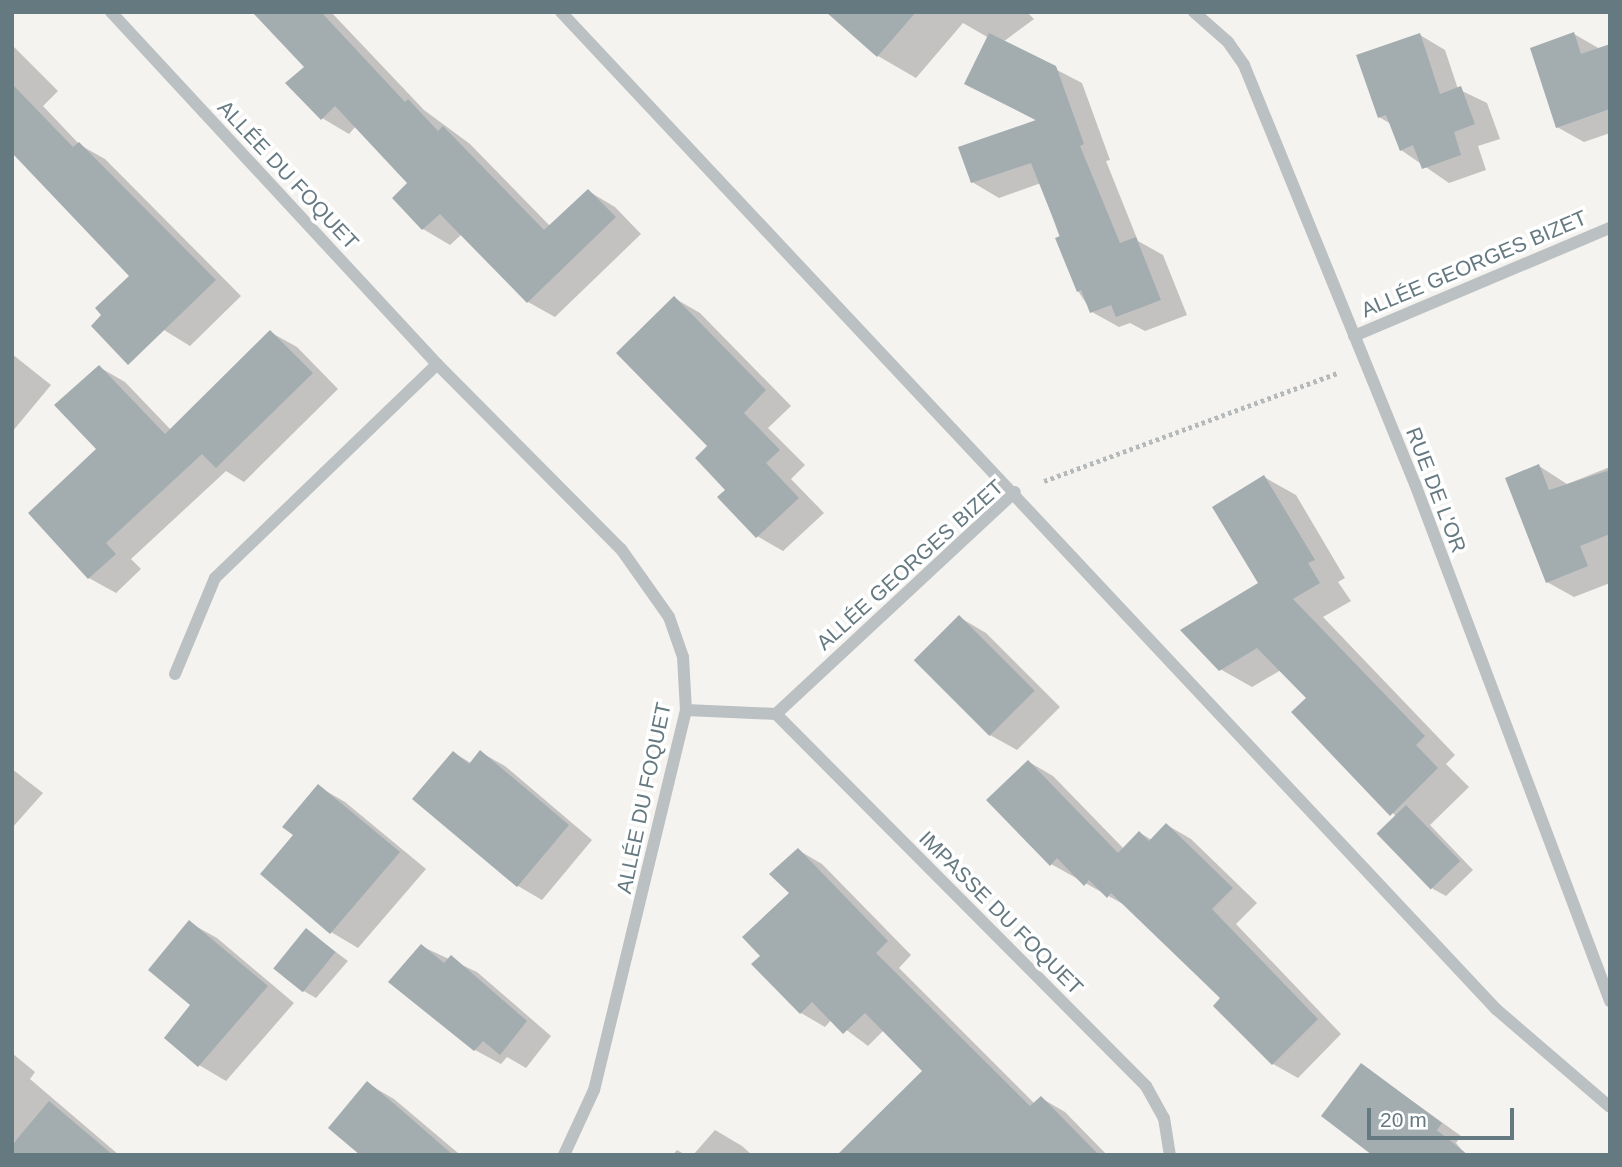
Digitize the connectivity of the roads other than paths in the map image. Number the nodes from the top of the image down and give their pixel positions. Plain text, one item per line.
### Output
1 (111, 12) edge
2 (561, 12) edge
3 (1194, 12) edge
4 (1610, 228) edge
5 (1354, 336) junction
6 (437, 364) junction
7 (1015, 492) junction
8 (175, 674) dead end
9 (686, 710) junction
10 (776, 714) junction
11 (1610, 1001) edge
12 (1610, 1107) edge
13 (564, 1155) edge
14 (1170, 1155) edge

1 - 6 street, ALLÉE DU FOQUET
2 - 7 street
3 - 5 street, RUE DE L'OR
4 - 5 street, ALLÉE GEORGES BIZET
5 - 11 street, RUE DE L'OR
6 - 8 street
6 - 9 street, ALLÉE DU FOQUET
7 - 10 street, ALLÉE GEORGES BIZET
7 - 12 street
9 - 10 street
9 - 13 street, ALLÉE DU FOQUET
10 - 14 street, IMPASSE DU FOQUET

